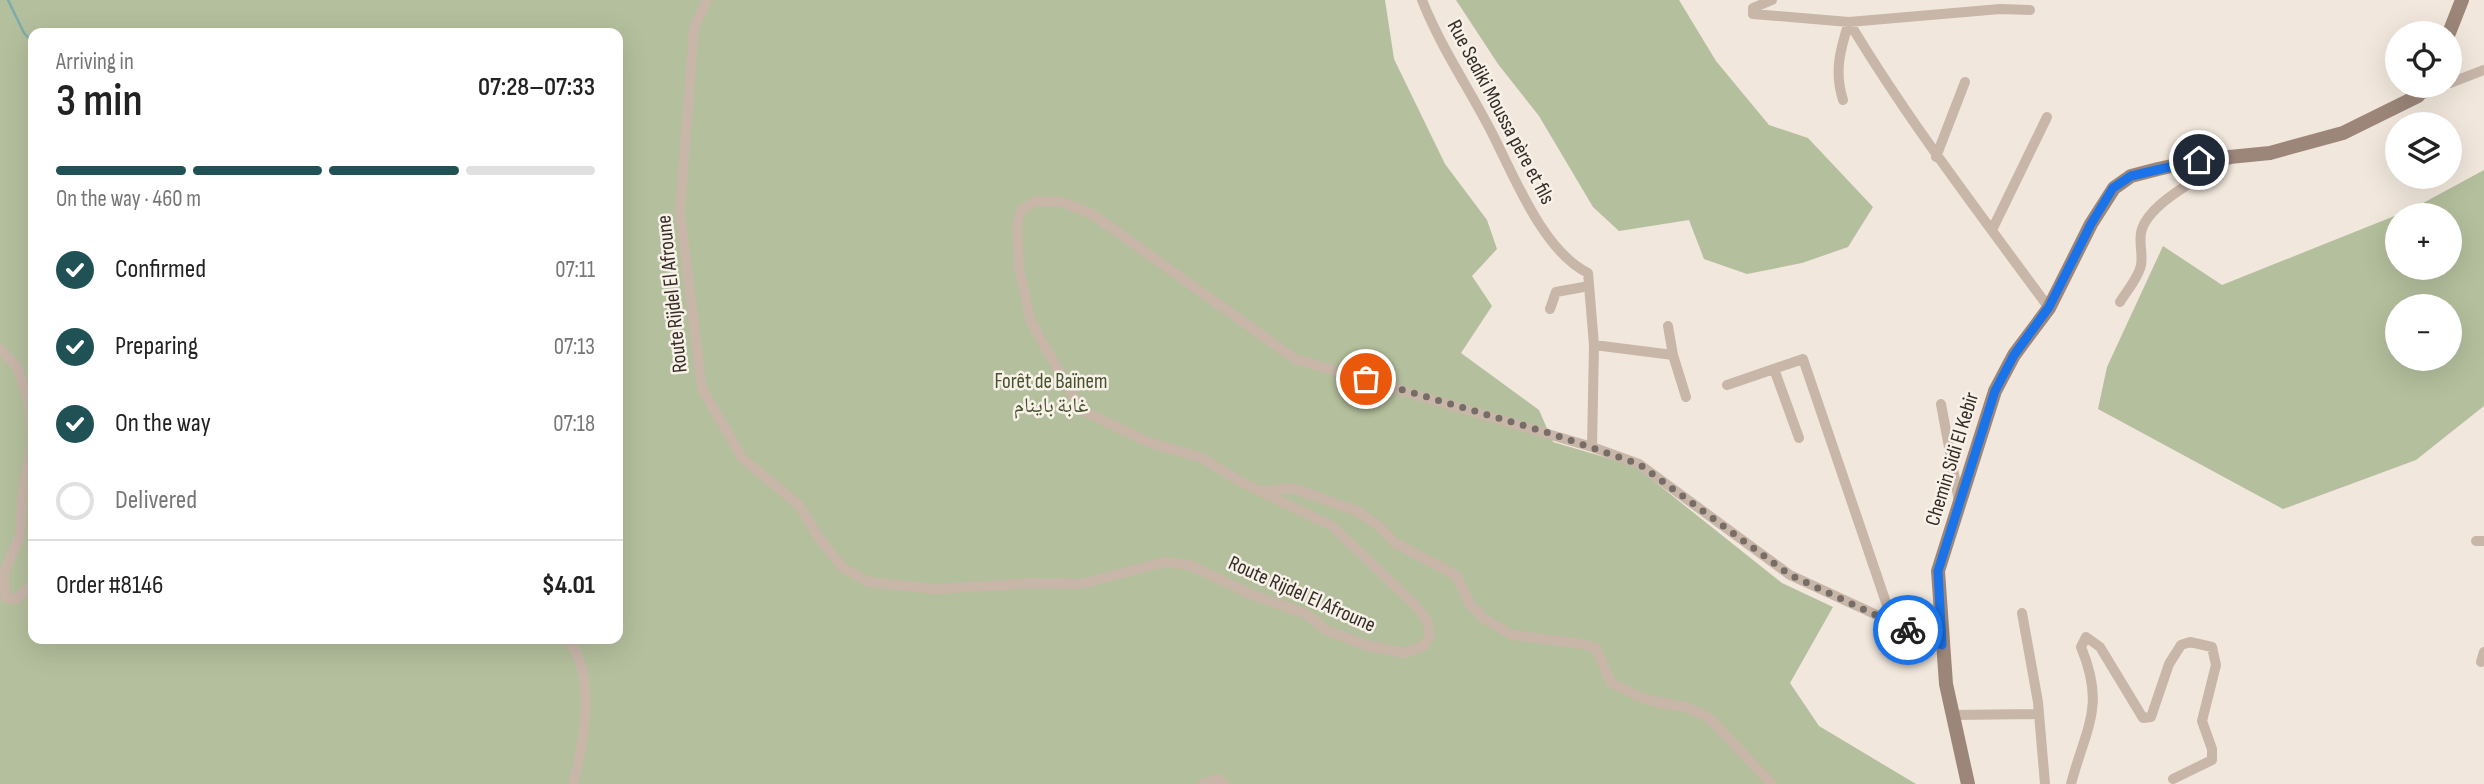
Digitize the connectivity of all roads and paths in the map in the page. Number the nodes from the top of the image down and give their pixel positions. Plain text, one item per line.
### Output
1 (707, 0) edge
2 (1422, 0) edge
3 (1772, 0) edge
4 (2462, 0) edge
5 (2030, 10) dead end
6 (2454, 21) edge
7 (1849, 22) junction
8 (2484, 70) edge
9 (2462, 78) edge
10 (1965, 82) dead end
11 (2409, 98) edge
12 (1843, 100) dead end
13 (2047, 117) dead end
14 (1936, 157) junction
15 (2230, 159) junction
16 (1992, 230) junction
17 (1589, 285) junction
18 (2120, 302) dead end
19 (2049, 307) junction
20 (1550, 309) dead end
21 (1668, 327) dead end
22 (1594, 345) junction
23 (0, 349) edge
24 (1673, 355) junction
25 (1774, 369) junction
26 (1727, 385) dead end
27 (1686, 397) dead end
28 (28, 401) edge
29 (1941, 404) dead end
30 (1799, 438) dead end
31 (1592, 447) junction
32 (28, 464) edge
33 (1260, 491) junction
34 (1961, 507) junction
35 (28, 588) edge
36 (2022, 613) dead end
37 (1893, 623) junction
38 (572, 644) edge
39 (1942, 645) junction
40 (2038, 714) junction
41 (1953, 715) junction
42 (2173, 779) dead end
43 (572, 784) edge
44 (1203, 784) edge
45 (1225, 784) edge
46 (1772, 784) edge
47 (1968, 784) edge
48 (2045, 784) edge
49 (2071, 784) edge

1 - 33 street, Route Rijdel El Afroune
2 - 17 street, Rue Sediki Moussa père et fils
3 - 7 street
4 - 6 street
5 - 7 street
7 - 12 street
7 - 14 street
8 - 9 street
10 - 14 street
11 - 15 street, Chemin Sidi El Kebir
13 - 16 street
14 - 16 street
15 - 18 street
15 - 19 street, Chemin Sidi El Kebir
16 - 19 street
17 - 20 street
17 - 22 street
19 - 34 street, Chemin Sidi El Kebir
21 - 24 street
22 - 24 street
22 - 31 street
23 - 28 street
24 - 27 street
25 - 26 street
25 - 30 street
25 - 37 street
29 - 34 street
31 - 33 street, Route Rijdel El Afroune
31 - 37 street
32 - 35 street
33 - 46 street
34 - 39 street, Chemin Sidi El Kebir
36 - 40 street
37 - 39 street
38 - 43 street
39 - 41 street, Chemin Sidi El Kebir
40 - 41 street
40 - 48 street
41 - 47 street, Chemin Sidi El Kebir
42 - 49 street
44 - 45 street

